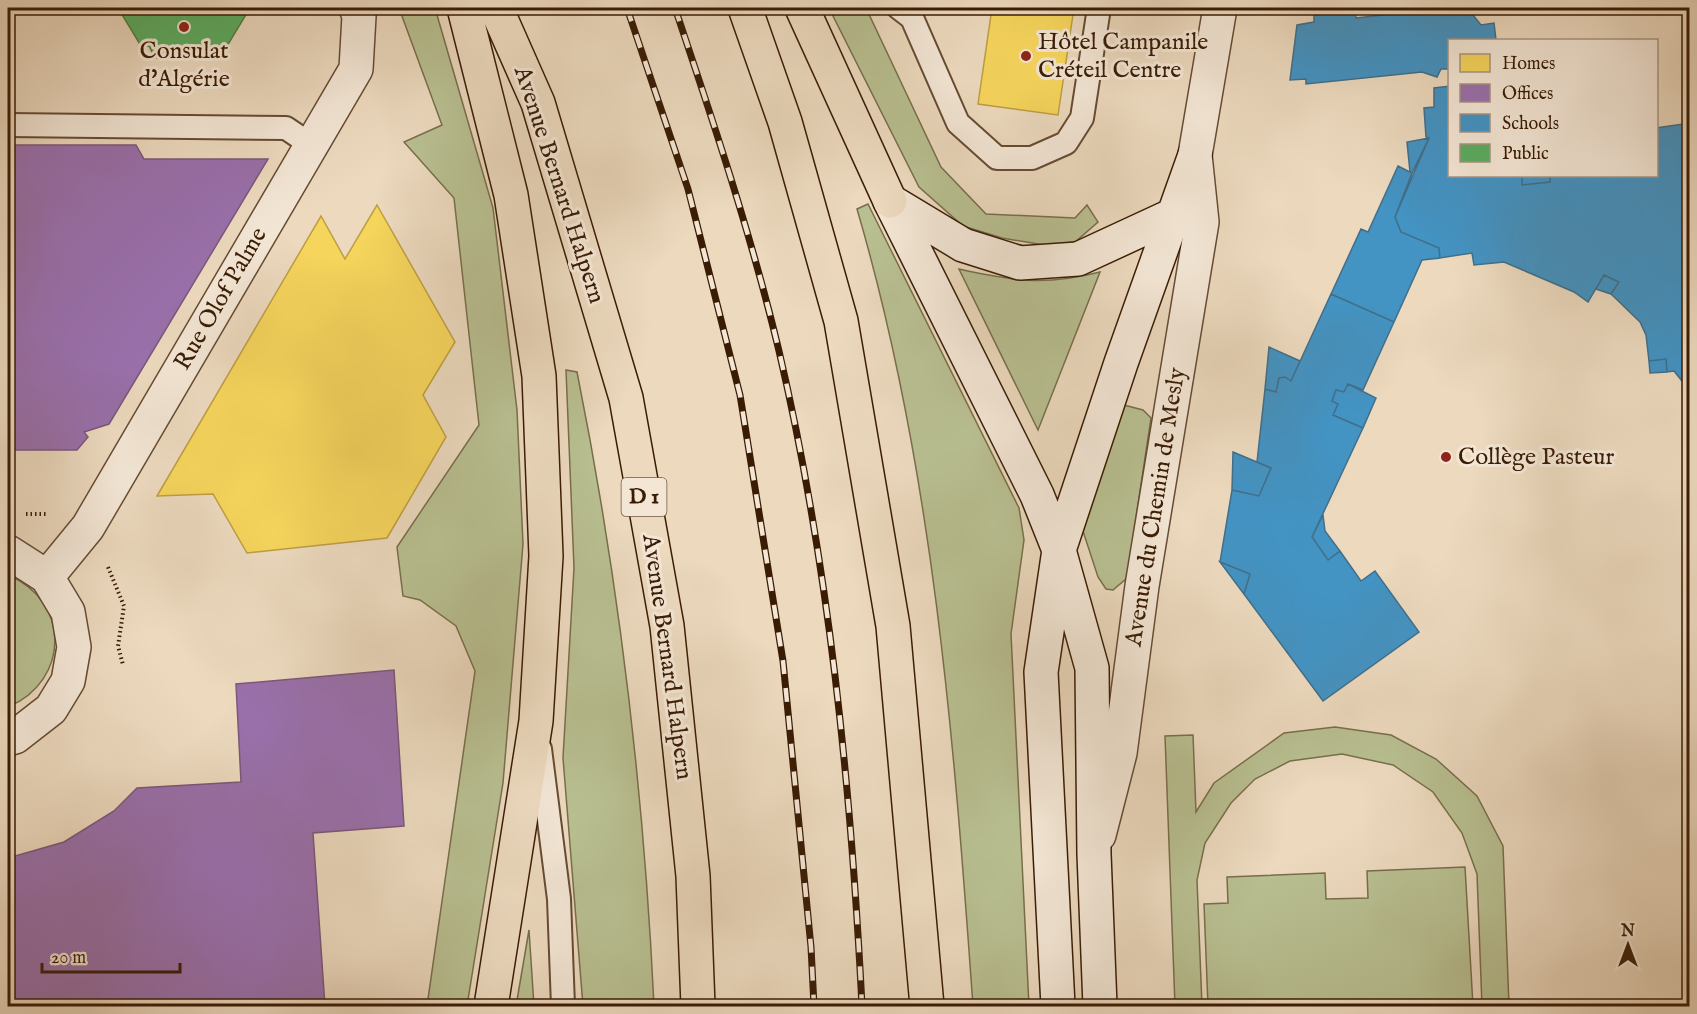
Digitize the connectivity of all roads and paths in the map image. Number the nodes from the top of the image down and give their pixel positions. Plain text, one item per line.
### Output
1 (356, 8) edge
2 (464, 8) edge
3 (496, 8) edge
4 (745, 8) edge
5 (802, 8) edge
6 (1099, 8) edge
7 (1220, 8) edge
8 (906, 11) edge
9 (8, 125) edge
10 (311, 145) junction
11 (1195, 155) junction
12 (890, 201) junction
13 (1172, 216) junction
14 (1059, 550) junction
15 (8, 552) edge
16 (47, 577) junction
17 (536, 721) junction
18 (8, 739) edge
19 (1094, 854) junction
20 (490, 1006) edge
21 (563, 1006) edge
22 (698, 1006) edge
23 (927, 1006) edge
24 (1058, 1006) edge
25 (1100, 1006) edge

1 - 10 main road, Rue Olof Palme
2 - 17 highway
3 - 22 highway, Avenue Bernard Halpern / D 1
4 - 23 highway
5 - 12 highway
6 - 8 lane
7 - 11 main road, Avenue du Chemin de Mesly
9 - 10 lane
10 - 16 main road, Rue Olof Palme
11 - 13 main road
11 - 19 main road, Avenue du Chemin de Mesly
12 - 13 main road
12 - 14 main road
13 - 14 main road
14 - 19 main road
14 - 24 main road
15 - 16 main road
16 - 18 main road
17 - 20 highway
17 - 21 lane
19 - 25 main road, Avenue du Chemin de Mesly

